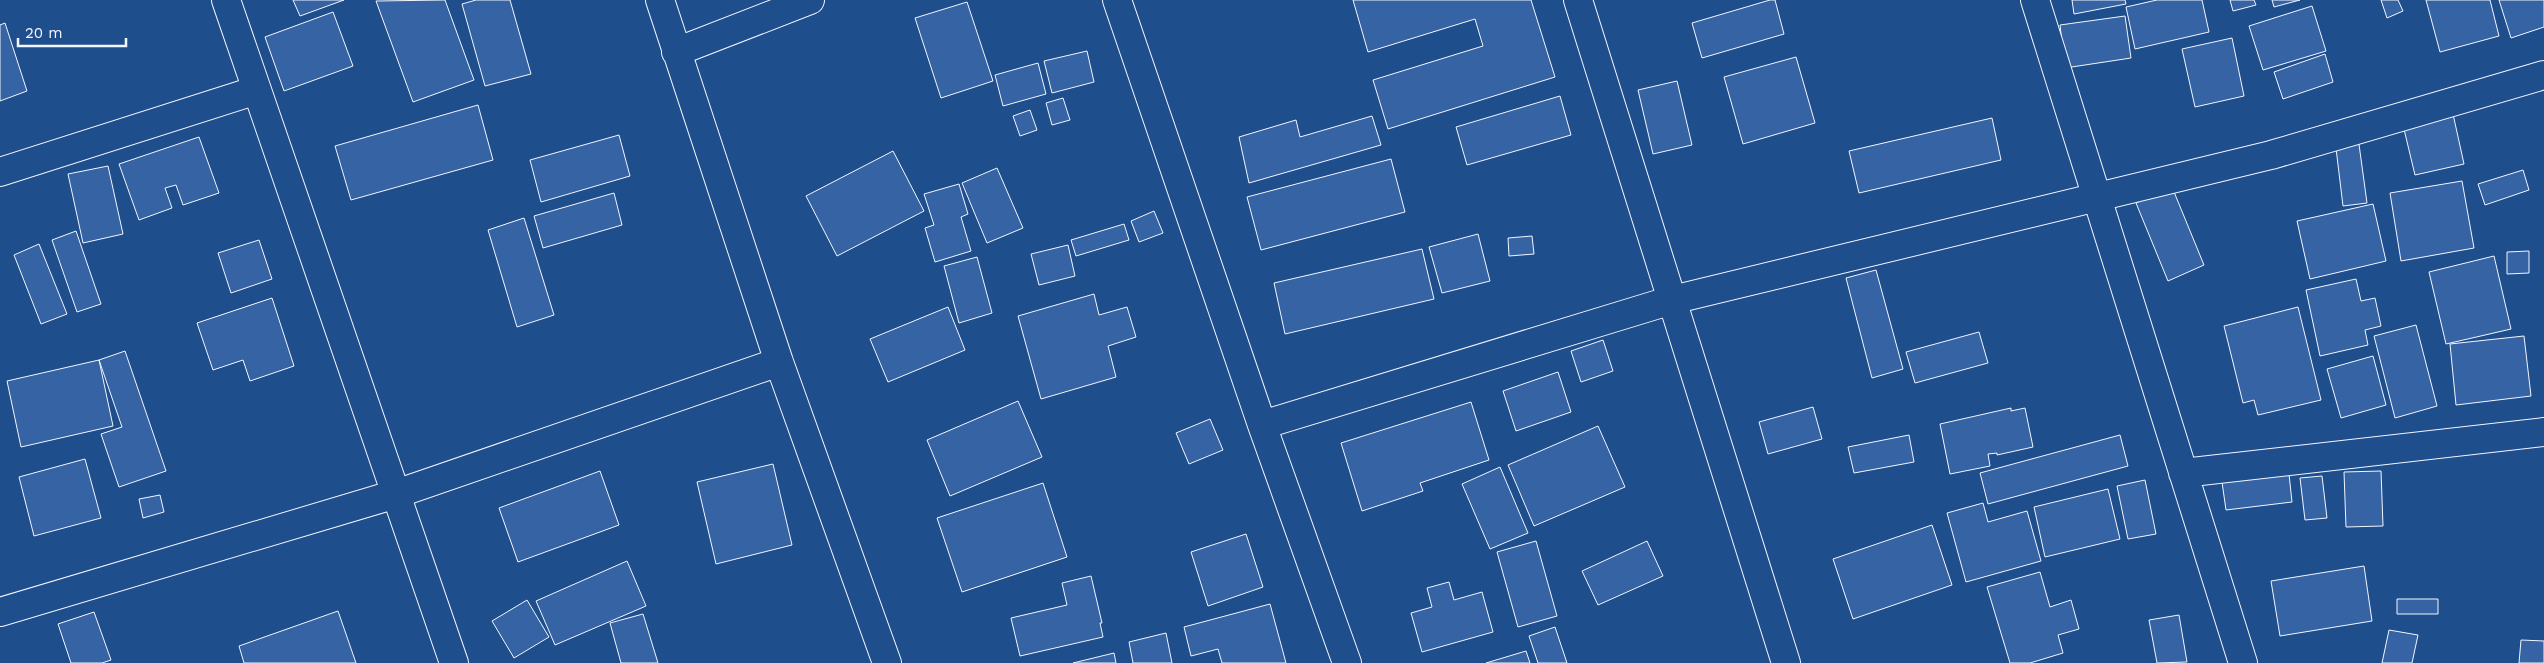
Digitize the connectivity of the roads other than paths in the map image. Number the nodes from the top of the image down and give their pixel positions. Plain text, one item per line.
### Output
1 (226, 0) edge
2 (660, 0) edge
3 (810, 0) edge
4 (1117, 0) edge
5 (1578, 0) edge
6 (2035, 0) edge
7 (676, 52) junction
8 (2544, 75) edge
9 (257, 90) junction
10 (0, 172) edge
11 (2096, 196) junction
12 (1672, 300) junction
13 (779, 362) junction
14 (1262, 424) junction
15 (2544, 432) edge
16 (2183, 474) junction
17 (396, 494) junction
18 (0, 612) edge
19 (454, 663) edge
20 (887, 663) edge
21 (1347, 663) edge
22 (1786, 663) edge
23 (2243, 663) edge

1 - 9 street
2 - 7 street
3 - 7 street
4 - 14 street
5 - 12 street
6 - 11 street
7 - 13 street
8 - 11 street
9 - 10 street
9 - 17 street
11 - 12 street
11 - 16 street
12 - 14 street
12 - 22 street
13 - 17 street
13 - 20 street
14 - 21 street
15 - 16 street
16 - 23 street
17 - 18 street
17 - 19 street

